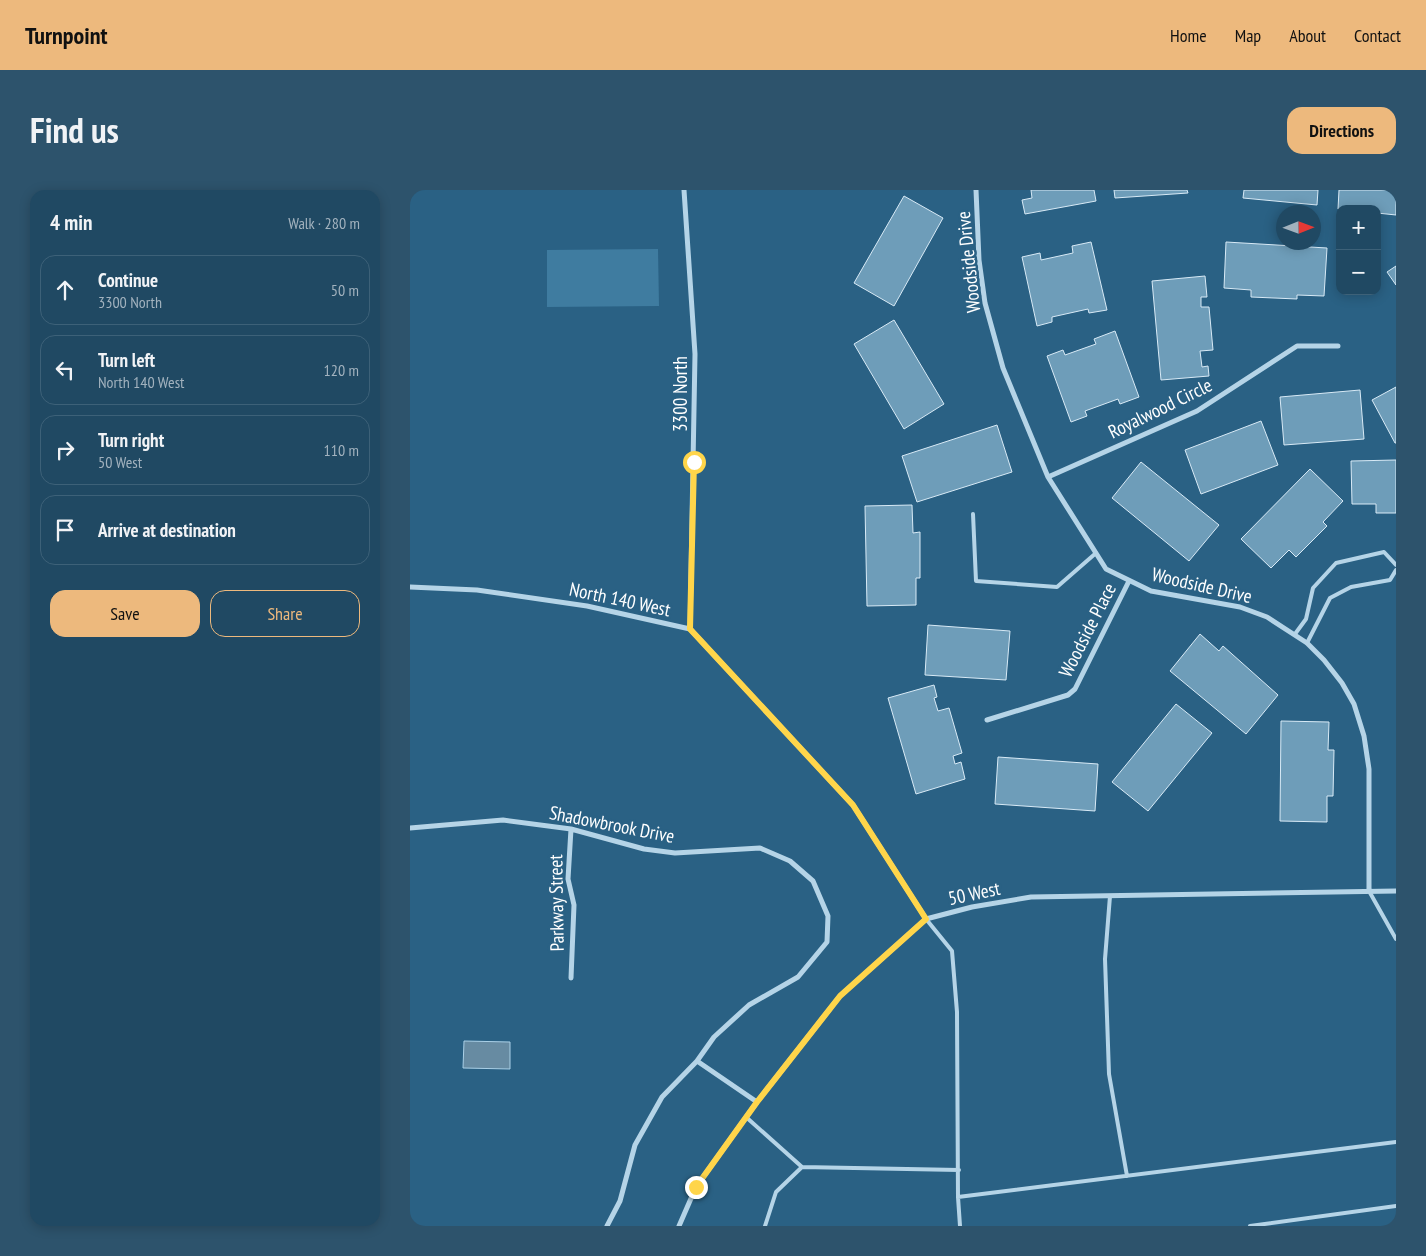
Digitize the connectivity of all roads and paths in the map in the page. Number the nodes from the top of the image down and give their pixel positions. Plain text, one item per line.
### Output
1 (684, 190) edge
2 (976, 190) edge
3 (1338, 346) dead end
4 (1048, 477) junction
5 (974, 514) dead end
6 (1096, 552) junction
7 (1396, 566) edge
8 (1396, 570) edge
9 (1129, 581) junction
10 (410, 587) edge
11 (690, 629) junction
12 (1296, 634) junction
13 (1307, 643) junction
14 (986, 720) dead end
15 (410, 828) edge
16 (571, 828) junction
17 (1369, 891) junction
18 (1396, 891) edge
19 (1110, 896) junction
20 (926, 919) junction
21 (1396, 938) edge
22 (571, 978) dead end
23 (697, 1061) junction
24 (757, 1102) junction
25 (746, 1117) junction
26 (1396, 1142) edge
27 (802, 1167) junction
28 (958, 1170) junction
29 (1127, 1176) junction
30 (958, 1197) junction
31 (1396, 1206) edge
32 (607, 1226) edge
33 (679, 1226) edge
34 (765, 1226) edge
35 (960, 1226) edge
36 (1250, 1226) edge

1 - 11 street, 3300 North
2 - 4 street, Woodside Drive
3 - 4 street, Royalwood Circle
4 - 6 street, Woodside Drive
5 - 6 lane
6 - 9 street, Woodside Drive
7 - 12 lane
8 - 13 lane
9 - 12 street, Woodside Drive
9 - 14 street, Woodside Place
10 - 11 street, North 140 West
11 - 20 street, North 140 West
12 - 13 street, Woodside Drive
13 - 17 street, Woodside Drive
15 - 16 street, Shadowbrook Drive
16 - 22 street, Parkway Street
16 - 23 street, Shadowbrook Drive
17 - 18 street, 50 West
17 - 19 street, 50 West
17 - 21 lane
19 - 20 street, 50 West
19 - 29 lane
20 - 24 street, 50 West
20 - 28 lane
23 - 24 street
23 - 32 street, Shadowbrook Drive
24 - 25 street, 50 West
25 - 27 lane
25 - 33 street, 50 West
26 - 29 lane
27 - 28 lane
27 - 34 lane
28 - 30 lane
29 - 30 lane
30 - 35 lane
31 - 36 lane

